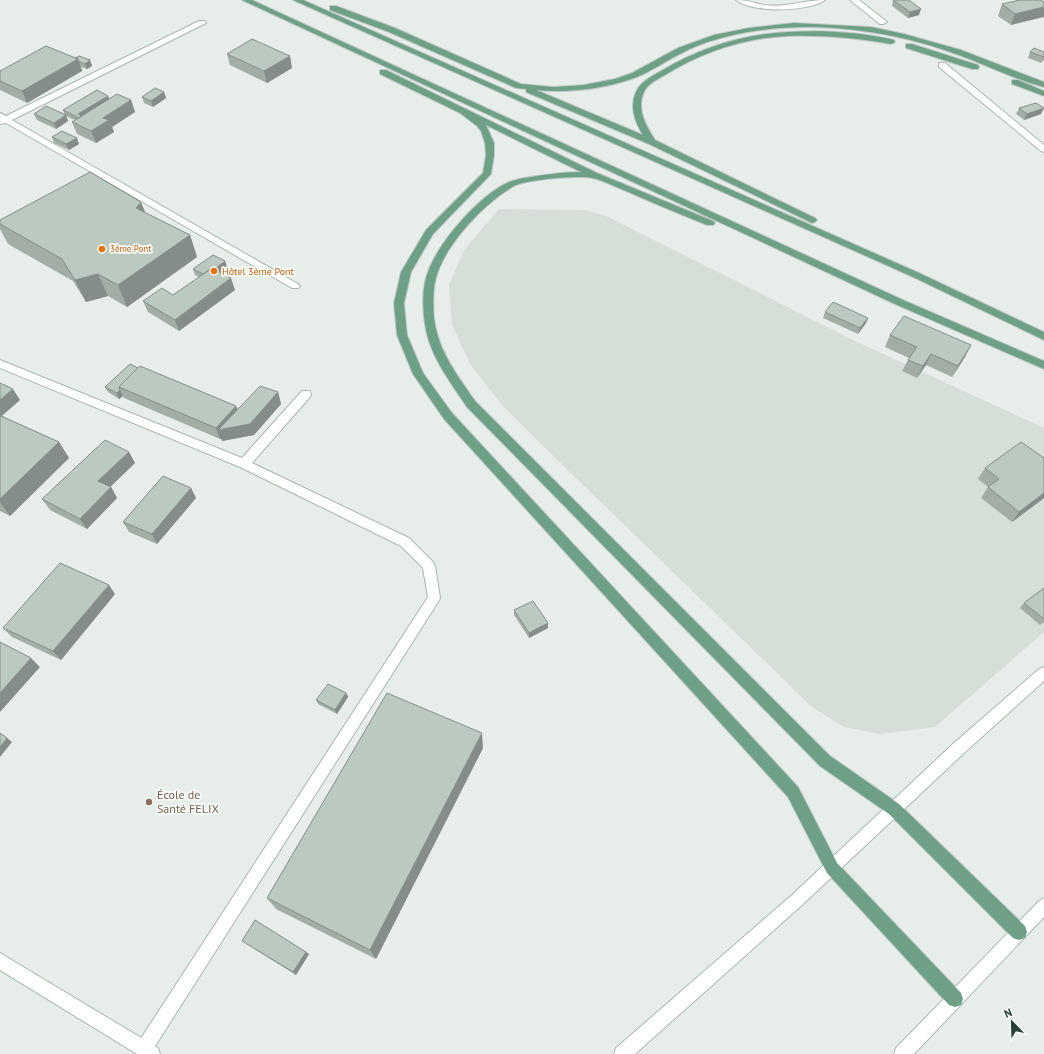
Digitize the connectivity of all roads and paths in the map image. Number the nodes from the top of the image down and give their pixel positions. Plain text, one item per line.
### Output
1 (246, 0) edge
2 (297, 0) edge
3 (303, 0) edge
4 (740, 0) edge
5 (821, 0) edge
6 (854, 0) edge
7 (286, 19) junction
8 (884, 22) dead end
9 (202, 23) dead end
10 (942, 65) dead end
11 (1044, 85) edge
12 (518, 86) junction
13 (1044, 94) edge
14 (464, 113) junction
15 (2, 120) edge
16 (652, 142) junction
17 (1044, 149) edge
18 (594, 175) junction
19 (916, 275) junction
20 (295, 286) dead end
21 (899, 302) junction
22 (1044, 336) edge
23 (0, 364) edge
24 (1044, 365) edge
25 (306, 394) dead end
26 (244, 464) junction
27 (1044, 673) edge
28 (894, 809) junction
29 (832, 868) junction
30 (1044, 906) edge
31 (1019, 932) junction
32 (0, 961) edge
33 (955, 999) junction
34 (148, 1052) edge
35 (622, 1054) edge
36 (902, 1054) edge

1 - 7 main road
2 - 19 main road
3 - 12 main road
4 - 5 street
6 - 8 street
7 - 14 main road
7 - 21 main road
9 - 15 street
10 - 17 street
11 - 12 main road
12 - 16 main road
13 - 16 main road
14 - 18 main road
14 - 29 main road
15 - 20 street
16 - 19 main road
18 - 21 main road
18 - 28 main road
19 - 22 main road
21 - 24 main road
23 - 26 street
25 - 26 street
26 - 34 street
27 - 28 street
28 - 29 street
28 - 31 main road
29 - 33 main road
29 - 35 street
30 - 31 street
31 - 33 street
32 - 34 street
33 - 36 street

